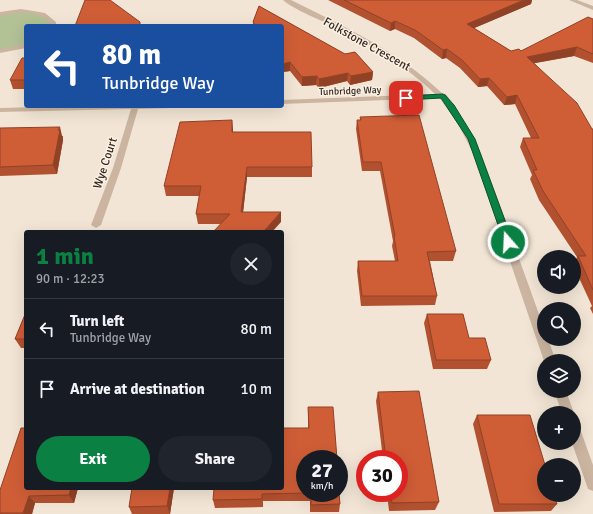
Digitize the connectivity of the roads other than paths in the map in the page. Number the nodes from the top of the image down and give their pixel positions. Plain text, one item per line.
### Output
1 (286, 0) edge
2 (572, 0) edge
3 (593, 8) edge
4 (0, 14) edge
5 (54, 24) edge
6 (24, 46) edge
7 (0, 51) edge
8 (443, 96) junction
9 (284, 102) edge
10 (90, 108) edge
11 (135, 108) edge
12 (0, 110) edge
13 (96, 225) dead end
14 (548, 354) edge
15 (581, 450) edge
16 (593, 484) edge

1 - 8 street, Folkstone Crescent
2 - 3 street
4 - 5 street
6 - 7 street
8 - 9 street, Tunbridge Way
8 - 14 street, Folkstone Crescent
10 - 12 street
11 - 13 street, Wye Court
15 - 16 street

